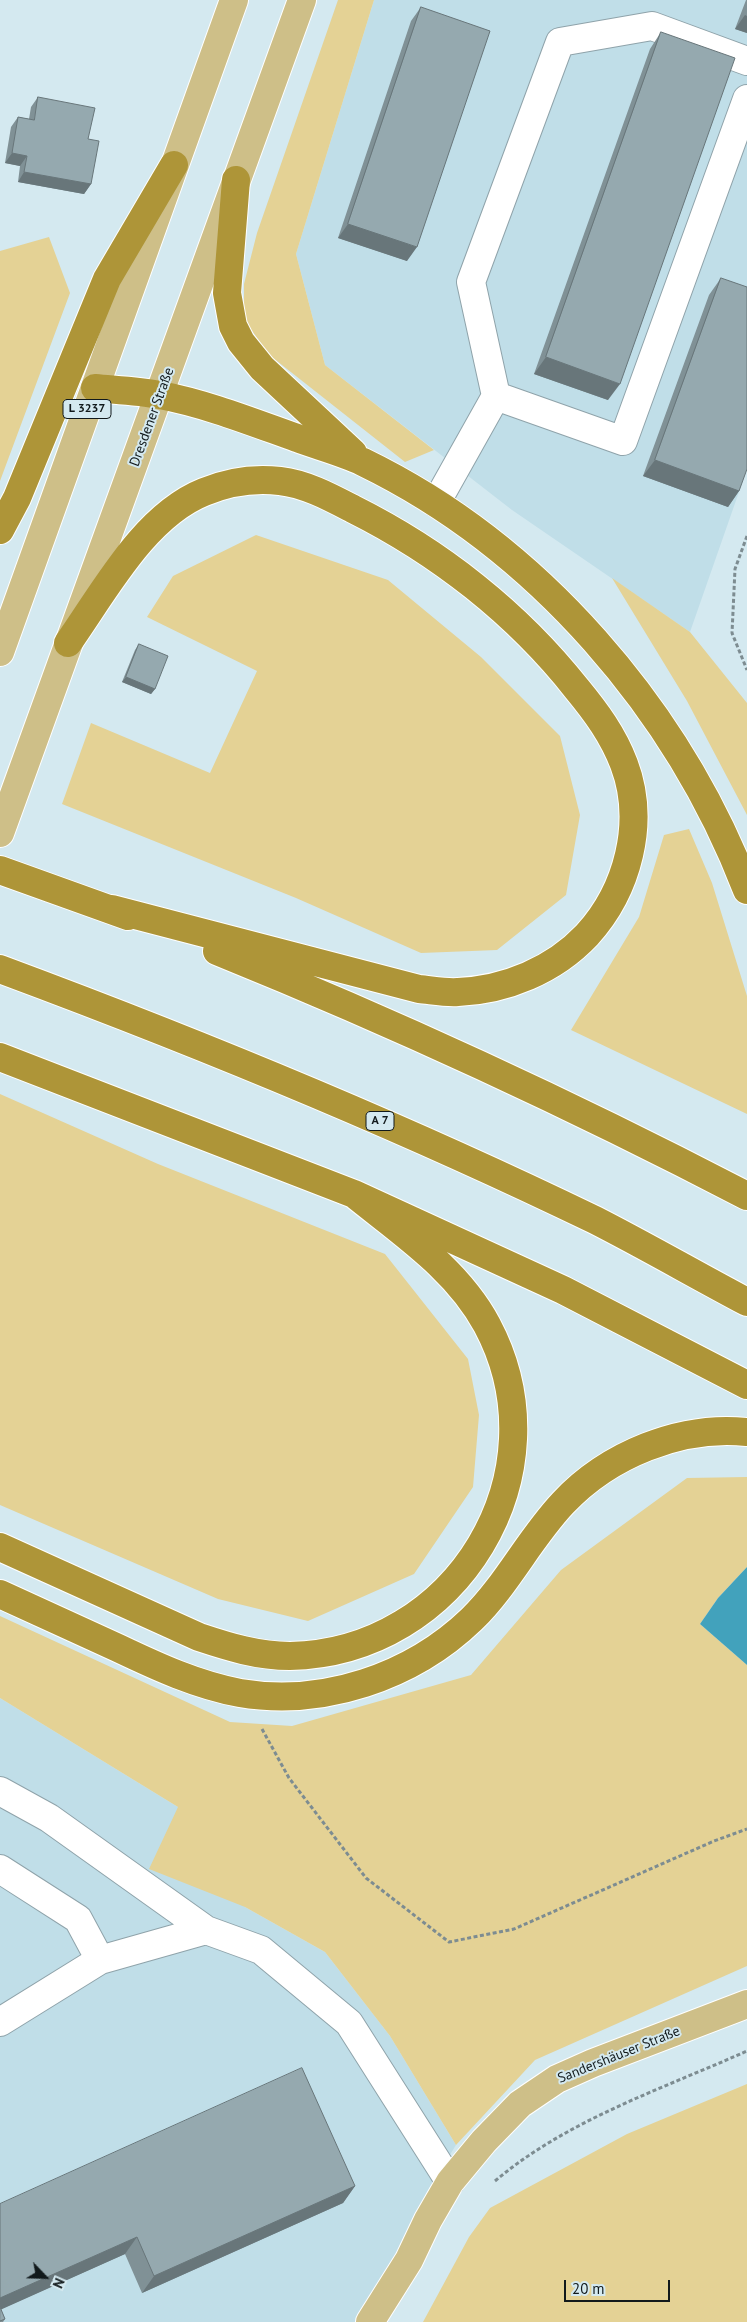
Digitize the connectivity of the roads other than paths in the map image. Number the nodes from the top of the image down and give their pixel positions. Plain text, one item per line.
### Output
1 (234, 0) edge
2 (302, 0) edge
3 (747, 61) edge
4 (747, 99) edge
5 (174, 165) junction
6 (236, 180) junction
7 (95, 388) junction
8 (160, 395) junction
9 (496, 396) junction
10 (362, 461) junction
11 (436, 503) junction
12 (0, 530) edge
13 (68, 642) junction
14 (0, 652) edge
15 (0, 832) edge
16 (0, 870) edge
17 (747, 890) edge
18 (112, 909) junction
19 (0, 970) edge
20 (0, 1057) edge
21 (354, 1194) junction
22 (747, 1196) edge
23 (747, 1302) edge
24 (747, 1385) edge
25 (747, 1432) edge
26 (0, 1547) edge
27 (0, 1594) edge
28 (0, 1791) edge
29 (0, 1869) edge
30 (206, 1930) junction
31 (100, 1960) junction
32 (747, 2004) edge
33 (0, 2022) edge
34 (450, 2182) junction
35 (370, 2322) edge

1 - 5 main road, L 3237
2 - 6 main road, Dresdener Straße
3 - 9 lane
4 - 9 lane
5 - 7 main road, L 3237
5 - 12 highway
6 - 8 main road, Dresdener Straße
6 - 10 highway
7 - 8 highway
7 - 14 main road, L 3237
8 - 10 highway
8 - 13 main road, Dresdener Straße
9 - 11 lane
10 - 11 highway
11 - 17 highway
13 - 15 main road, Dresdener Straße
13 - 18 highway
16 - 18 highway
18 - 22 highway
19 - 23 highway, A 7
20 - 21 highway
21 - 24 highway
21 - 26 highway
25 - 27 highway
28 - 30 lane
29 - 31 lane
30 - 31 lane
30 - 34 lane
31 - 33 lane
32 - 34 main road, Sandershäuser Straße
34 - 35 main road, Sandershäuser Straße

